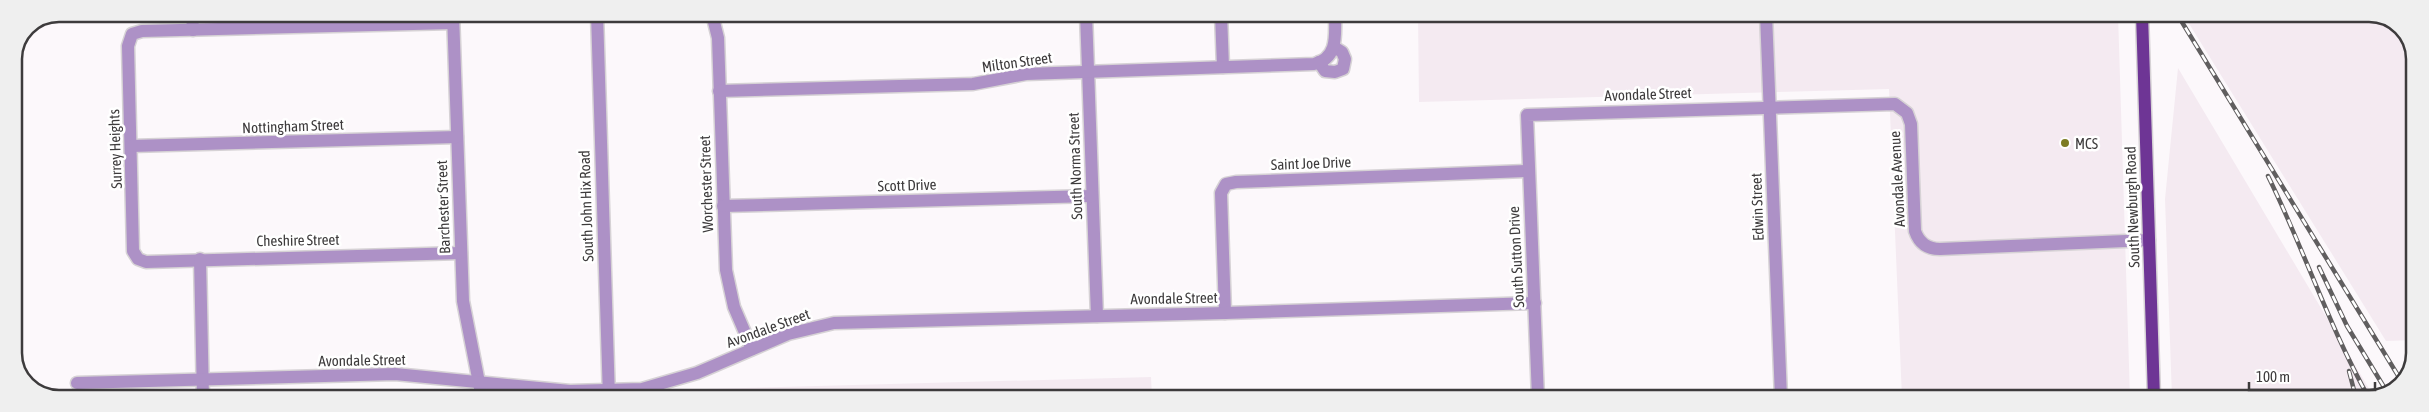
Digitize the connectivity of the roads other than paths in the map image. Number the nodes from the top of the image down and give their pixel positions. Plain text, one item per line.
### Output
1 (193, 22) edge
2 (363, 22) edge
3 (453, 22) edge
4 (596, 22) edge
5 (714, 22) edge
6 (1086, 22) edge
7 (1221, 23) edge
8 (1333, 23) edge
9 (1766, 23) edge
10 (2142, 23) edge
11 (193, 30) junction
12 (1327, 55) junction
13 (1223, 67) junction
14 (1088, 72) junction
15 (719, 90) junction
16 (1770, 106) junction
17 (1527, 115) joint
18 (457, 138) junction
19 (131, 146) junction
20 (1528, 171) junction
21 (1092, 196) junction
22 (723, 206) junction
23 (2149, 240) junction
24 (460, 252) junction
25 (138, 259) joint
26 (200, 259) junction
27 (1535, 302) junction
28 (1225, 313) junction
29 (1097, 316) junction
30 (752, 349) junction
31 (203, 380) junction
32 (478, 382) junction
33 (77, 383) dead end
34 (204, 389) edge
35 (480, 389) edge
36 (552, 389) edge
37 (609, 389) edge
38 (641, 389) edge
39 (1538, 390) edge
40 (1781, 390) edge
41 (2154, 390) edge

1 - 11 street
2 - 11 street
3 - 18 street, Barchester Street
4 - 37 street, South John Hix Road
5 - 15 street, Worchester Street
6 - 14 street, South Norma Street
7 - 13 street
8 - 12 street
9 - 16 street, Edwin Street
10 - 23 main road, South Newburgh Road
11 - 19 street, Surrey Heights
12 - 12 street, Milton Street
12 - 13 street, Milton Street
13 - 14 street, Milton Street
14 - 15 street, Milton Street
14 - 21 street, South Norma Street
15 - 22 street, Worchester Street
16 - 17 street, Avondale Street
16 - 23 street, Avondale Avenue
16 - 40 street, Edwin Street
17 - 20 street, South Sutton Drive
18 - 19 street, Nottingham Street
18 - 24 street, Barchester Street
19 - 25 street, Surrey Heights
20 - 27 street, South Sutton Drive
20 - 28 street, Saint Joe Drive
21 - 22 street, Scott Drive
21 - 29 street, South Norma Street
22 - 30 street, Worchester Street
23 - 41 main road, South Newburgh Road
24 - 26 street, Cheshire Street
24 - 32 street, Barchester Street
25 - 26 street, Cheshire Street
26 - 31 street
27 - 28 street, Avondale Street
27 - 39 street, South Sutton Drive
28 - 29 street, Avondale Street
29 - 30 street, Avondale Street
30 - 38 street, Avondale Street
31 - 32 street, Avondale Street
31 - 33 street, Avondale Street
31 - 34 street
32 - 35 street, Barchester Street
32 - 36 street, Avondale Street

